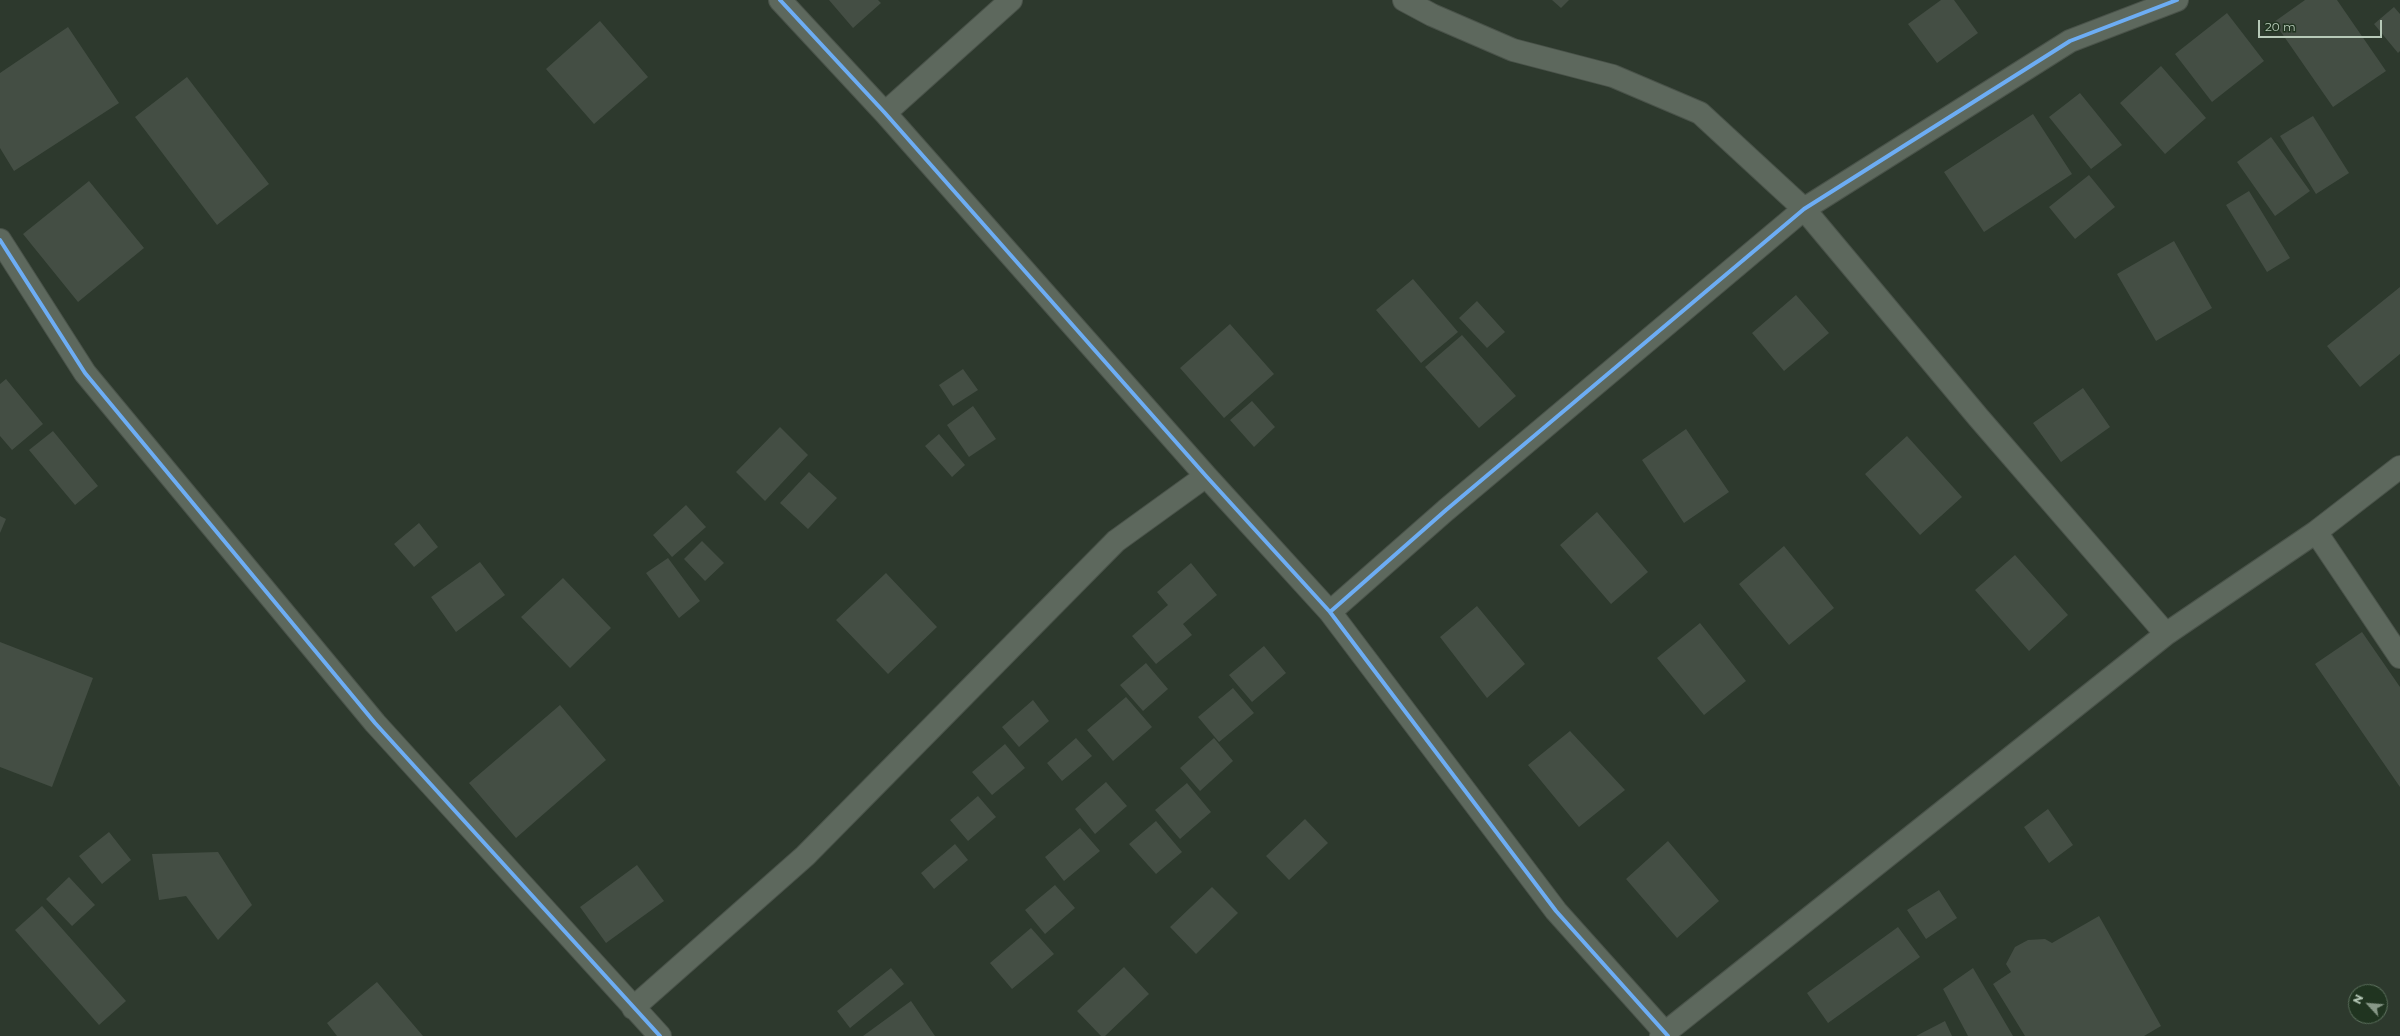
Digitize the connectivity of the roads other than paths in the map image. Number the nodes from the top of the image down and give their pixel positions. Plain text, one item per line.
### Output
1 (780, 0) edge
2 (1012, 0) edge
3 (1404, 0) edge
4 (2177, 0) edge
5 (885, 113) junction
6 (1804, 210) junction
7 (0, 240) edge
8 (2400, 468) edge
9 (1206, 476) junction
10 (2316, 532) junction
11 (1330, 612) junction
12 (2166, 634) junction
13 (2400, 656) edge
14 (633, 1008) junction
15 (1665, 1035) edge
16 (660, 1036) edge

1 - 5 street
2 - 5 street
3 - 6 street
4 - 6 street
5 - 9 street
6 - 11 street
6 - 12 street
7 - 14 street
8 - 10 street
9 - 11 street
9 - 14 street
10 - 12 street
10 - 13 street
11 - 15 street
12 - 15 street
14 - 16 street

